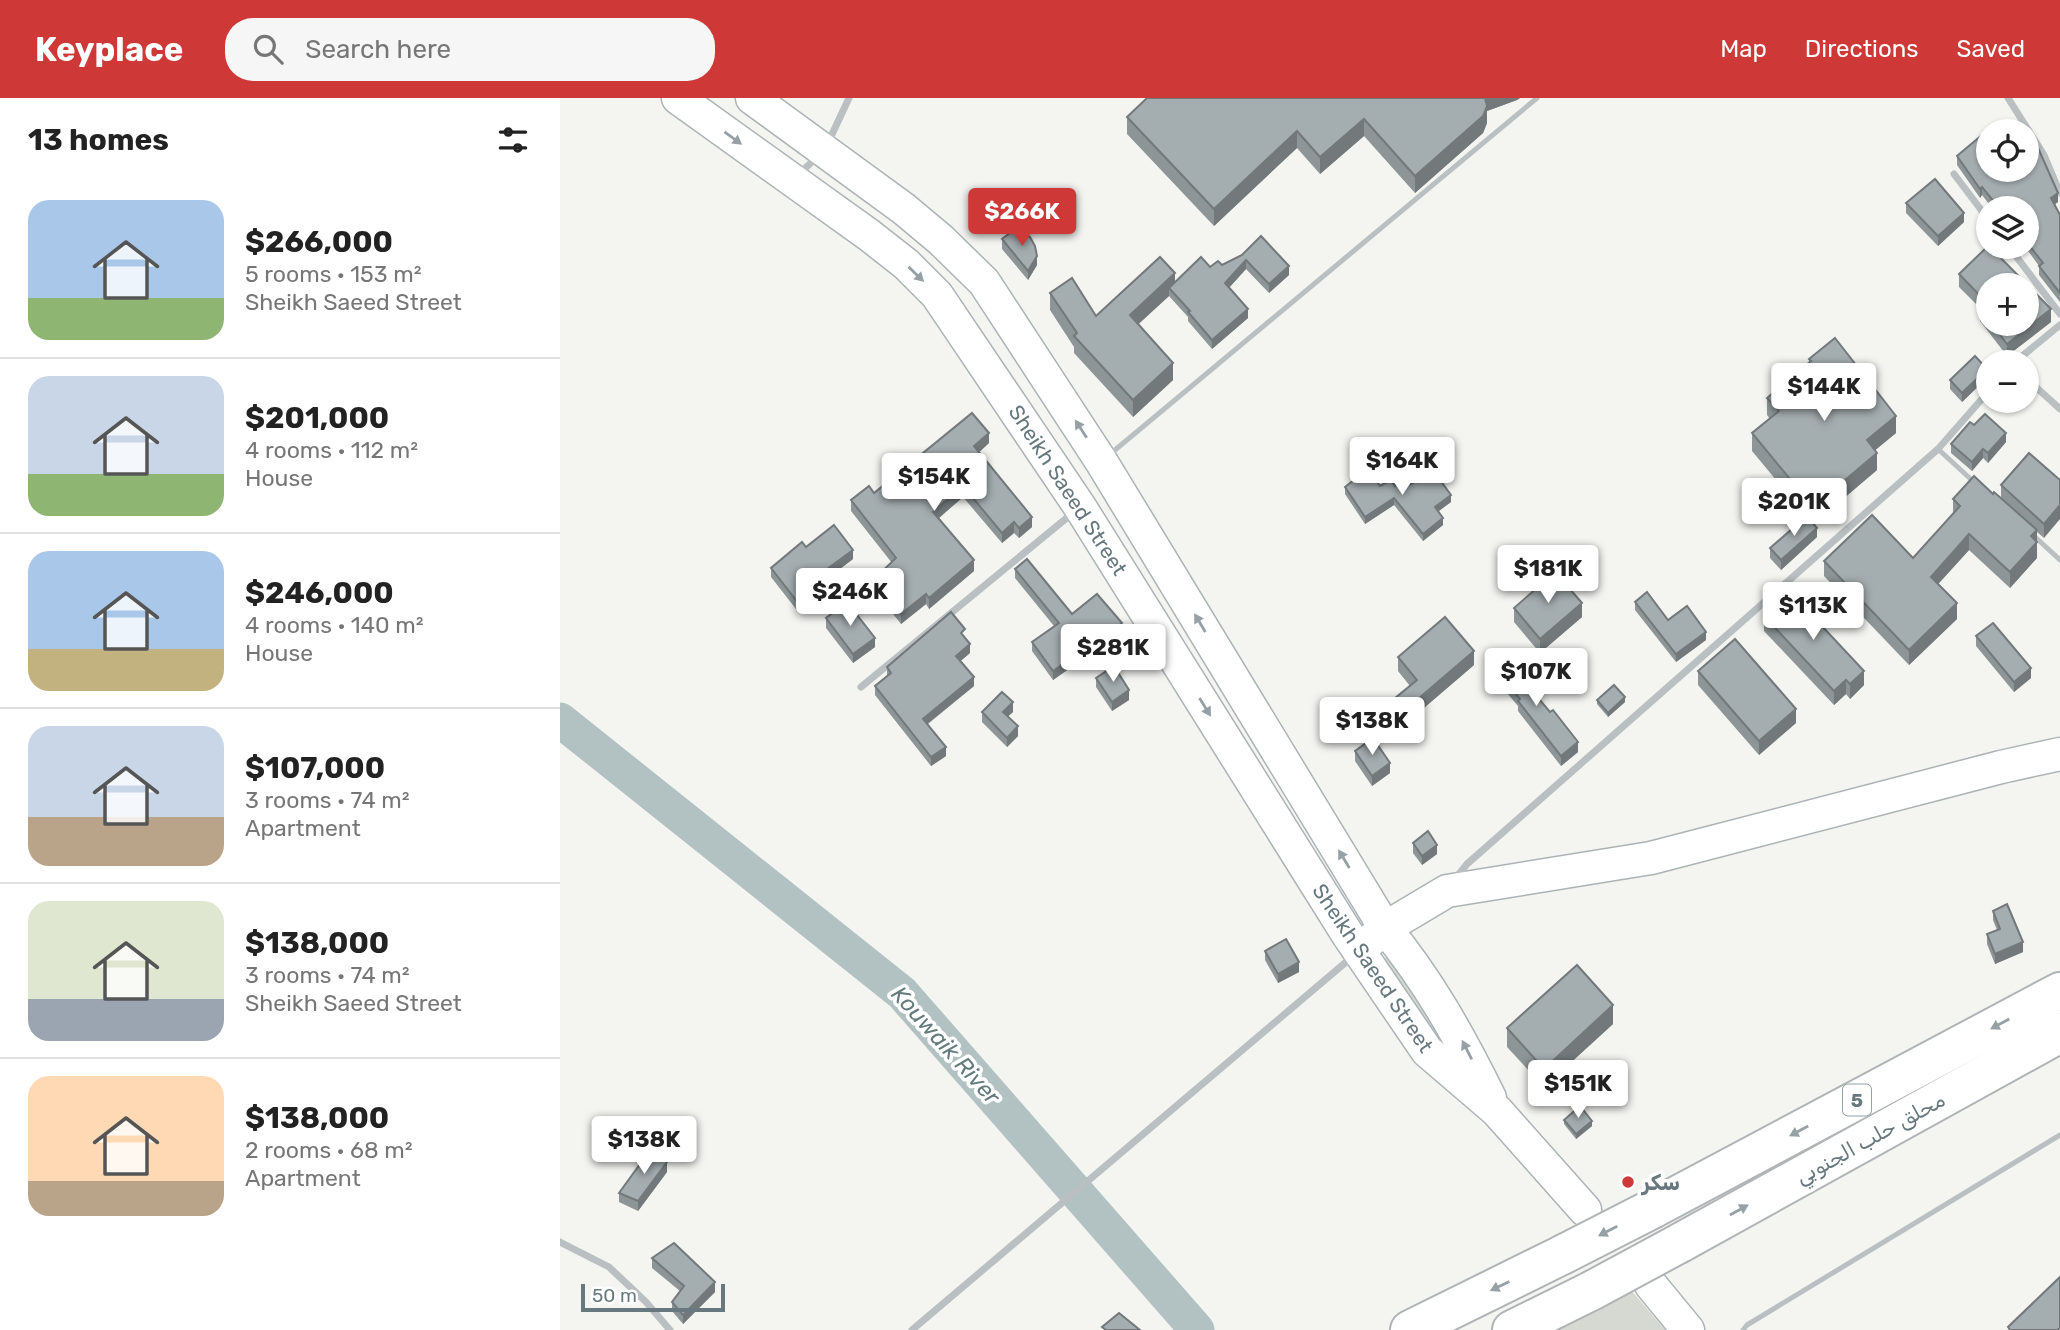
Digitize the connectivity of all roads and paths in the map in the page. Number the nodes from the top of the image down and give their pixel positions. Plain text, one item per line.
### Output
1 (678, 98) edge
2 (752, 98) edge
3 (849, 98) edge
4 (1537, 98) edge
5 (2008, 98) edge
6 (824, 150) junction
7 (1954, 174) dead end
8 (792, 181) junction
9 (2060, 194) edge
10 (1976, 203) edge
11 (2018, 259) edge
12 (2060, 314) edge
13 (2060, 325) edge
14 (2030, 350) edge
15 (2039, 390) edge
16 (1976, 406) edge
17 (2060, 409) edge
18 (1938, 449) junction
19 (1101, 461) junction
20 (1979, 486) edge
21 (1080, 507) junction
22 (2029, 532) edge
23 (2060, 560) edge
24 (860, 687) dead end
25 (2060, 754) edge
26 (1447, 891) junction
27 (1385, 928) junction
28 (1359, 950) junction
29 (2060, 992) edge
30 (2060, 1033) edge
31 (1497, 1111) junction
32 (2060, 1135) edge
33 (1585, 1210) dead end
34 (560, 1242) edge
35 (1651, 1285) dead end
36 (670, 1330) edge
37 (912, 1330) edge
38 (1410, 1330) edge
39 (1512, 1330) edge
40 (1688, 1330) edge
41 (1743, 1330) edge

1 -> 8 main road, Sheikh Saeed Street
2 - 6 main road, Sheikh Saeed Street
3 - 6 street
4 - 19 lane
5 - 9 street
6 - 8 street
19 -> 6 main road, Sheikh Saeed Street
7 - 10 street
8 -> 21 main road, Sheikh Saeed Street
11 - 12 street
13 - 14 street
15 - 17 street
16 - 18 street
18 - 20 lane
18 - 26 street
27 -> 19 main road, Sheikh Saeed Street
21 - 24 street
21 -> 28 main road, Sheikh Saeed Street
22 - 23 lane
25 - 26 main road
26 - 27 main road
27 - 28 main road
31 -> 27 main road, Sheikh Saeed Street
28 - 31 main road, Sheikh Saeed Street
28 - 37 street
29 -> 38 highway, محلق حلب الجنوبي / 5, bridge
39 -> 30 highway, محلق حلب الجنوبي / 5, bridge
31 - 33 main road
32 - 41 lane
34 - 36 street
35 - 40 main road

